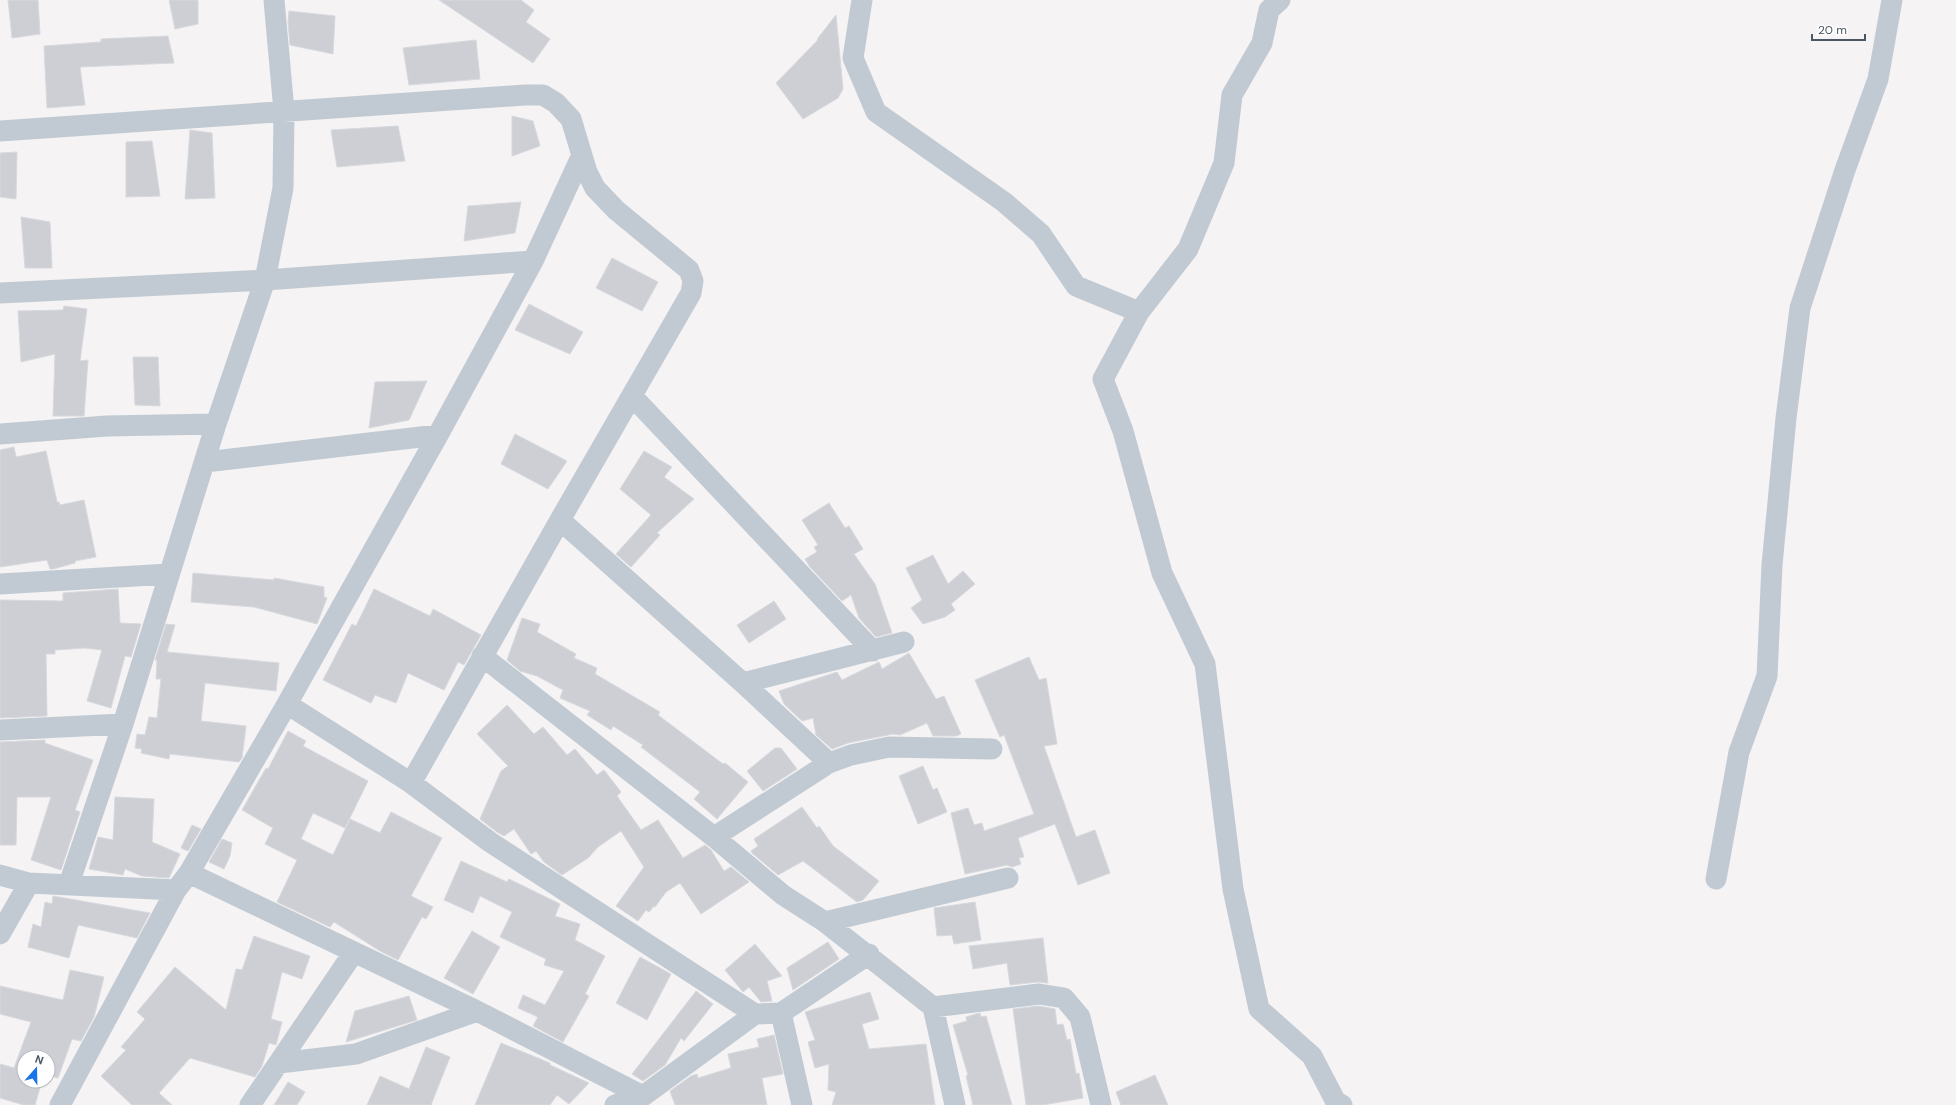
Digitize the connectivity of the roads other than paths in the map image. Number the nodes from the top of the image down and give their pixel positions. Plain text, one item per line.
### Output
1 (274, 0) edge
2 (862, 0) edge
3 (1280, 0) edge
4 (1892, 0) edge
5 (284, 111) junction
6 (0, 131) edge
7 (582, 155) junction
8 (533, 261) junction
9 (265, 280) junction
10 (0, 293) edge
11 (1139, 312) junction
12 (632, 396) junction
13 (216, 424) junction
14 (0, 434) edge
15 (438, 435) junction
16 (204, 462) junction
17 (560, 520) junction
18 (169, 574) junction
19 (0, 584) edge
20 (904, 642) dead end
21 (873, 650) junction
22 (482, 656) junction
23 (743, 684) junction
24 (287, 704) junction
25 (123, 724) junction
26 (0, 730) edge
27 (992, 749) dead end
28 (829, 764) junction
29 (411, 783) junction
30 (714, 837) junction
31 (189, 873) junction
32 (0, 875) edge
33 (1008, 878) dead end
34 (1716, 879) dead end
35 (29, 882) junction
36 (68, 884) junction
37 (176, 890) junction
38 (825, 922) junction
39 (0, 934) edge
40 (354, 952) junction
41 (869, 954) junction
42 (933, 1007) junction
43 (477, 1011) junction
44 (781, 1013) junction
45 (755, 1014) junction
46 (279, 1063) junction
47 (643, 1096) junction
48 (60, 1105) edge
49 (250, 1105) edge
50 (615, 1105) edge
51 (802, 1105) edge
52 (956, 1105) edge
53 (1101, 1105) edge
54 (1342, 1105) edge

1 - 5 street
2 - 11 street
3 - 11 street
4 - 34 street
5 - 6 street
5 - 7 street
5 - 9 street
7 - 8 street
7 - 12 street
8 - 9 street
8 - 15 street
9 - 10 street
9 - 13 street
11 - 54 street
12 - 17 street
12 - 21 street
13 - 14 street
13 - 16 street
15 - 16 street
15 - 24 street
16 - 18 street
17 - 22 street
17 - 23 street
18 - 19 street
18 - 25 street
20 - 21 street
21 - 23 street
22 - 29 street
22 - 30 street
23 - 28 street
24 - 29 street
24 - 31 street
25 - 26 street
25 - 36 street
27 - 28 street
28 - 30 street
29 - 45 street
30 - 38 street
31 - 37 street
31 - 40 street
32 - 35 street
33 - 38 street
35 - 36 street
35 - 39 street
36 - 37 street
37 - 48 street
38 - 41 street
40 - 43 street
40 - 46 street
41 - 42 street
41 - 44 street
42 - 52 street
42 - 53 street
43 - 46 street
43 - 47 street
44 - 45 street
44 - 51 street
45 - 47 street
46 - 49 street
47 - 50 street

